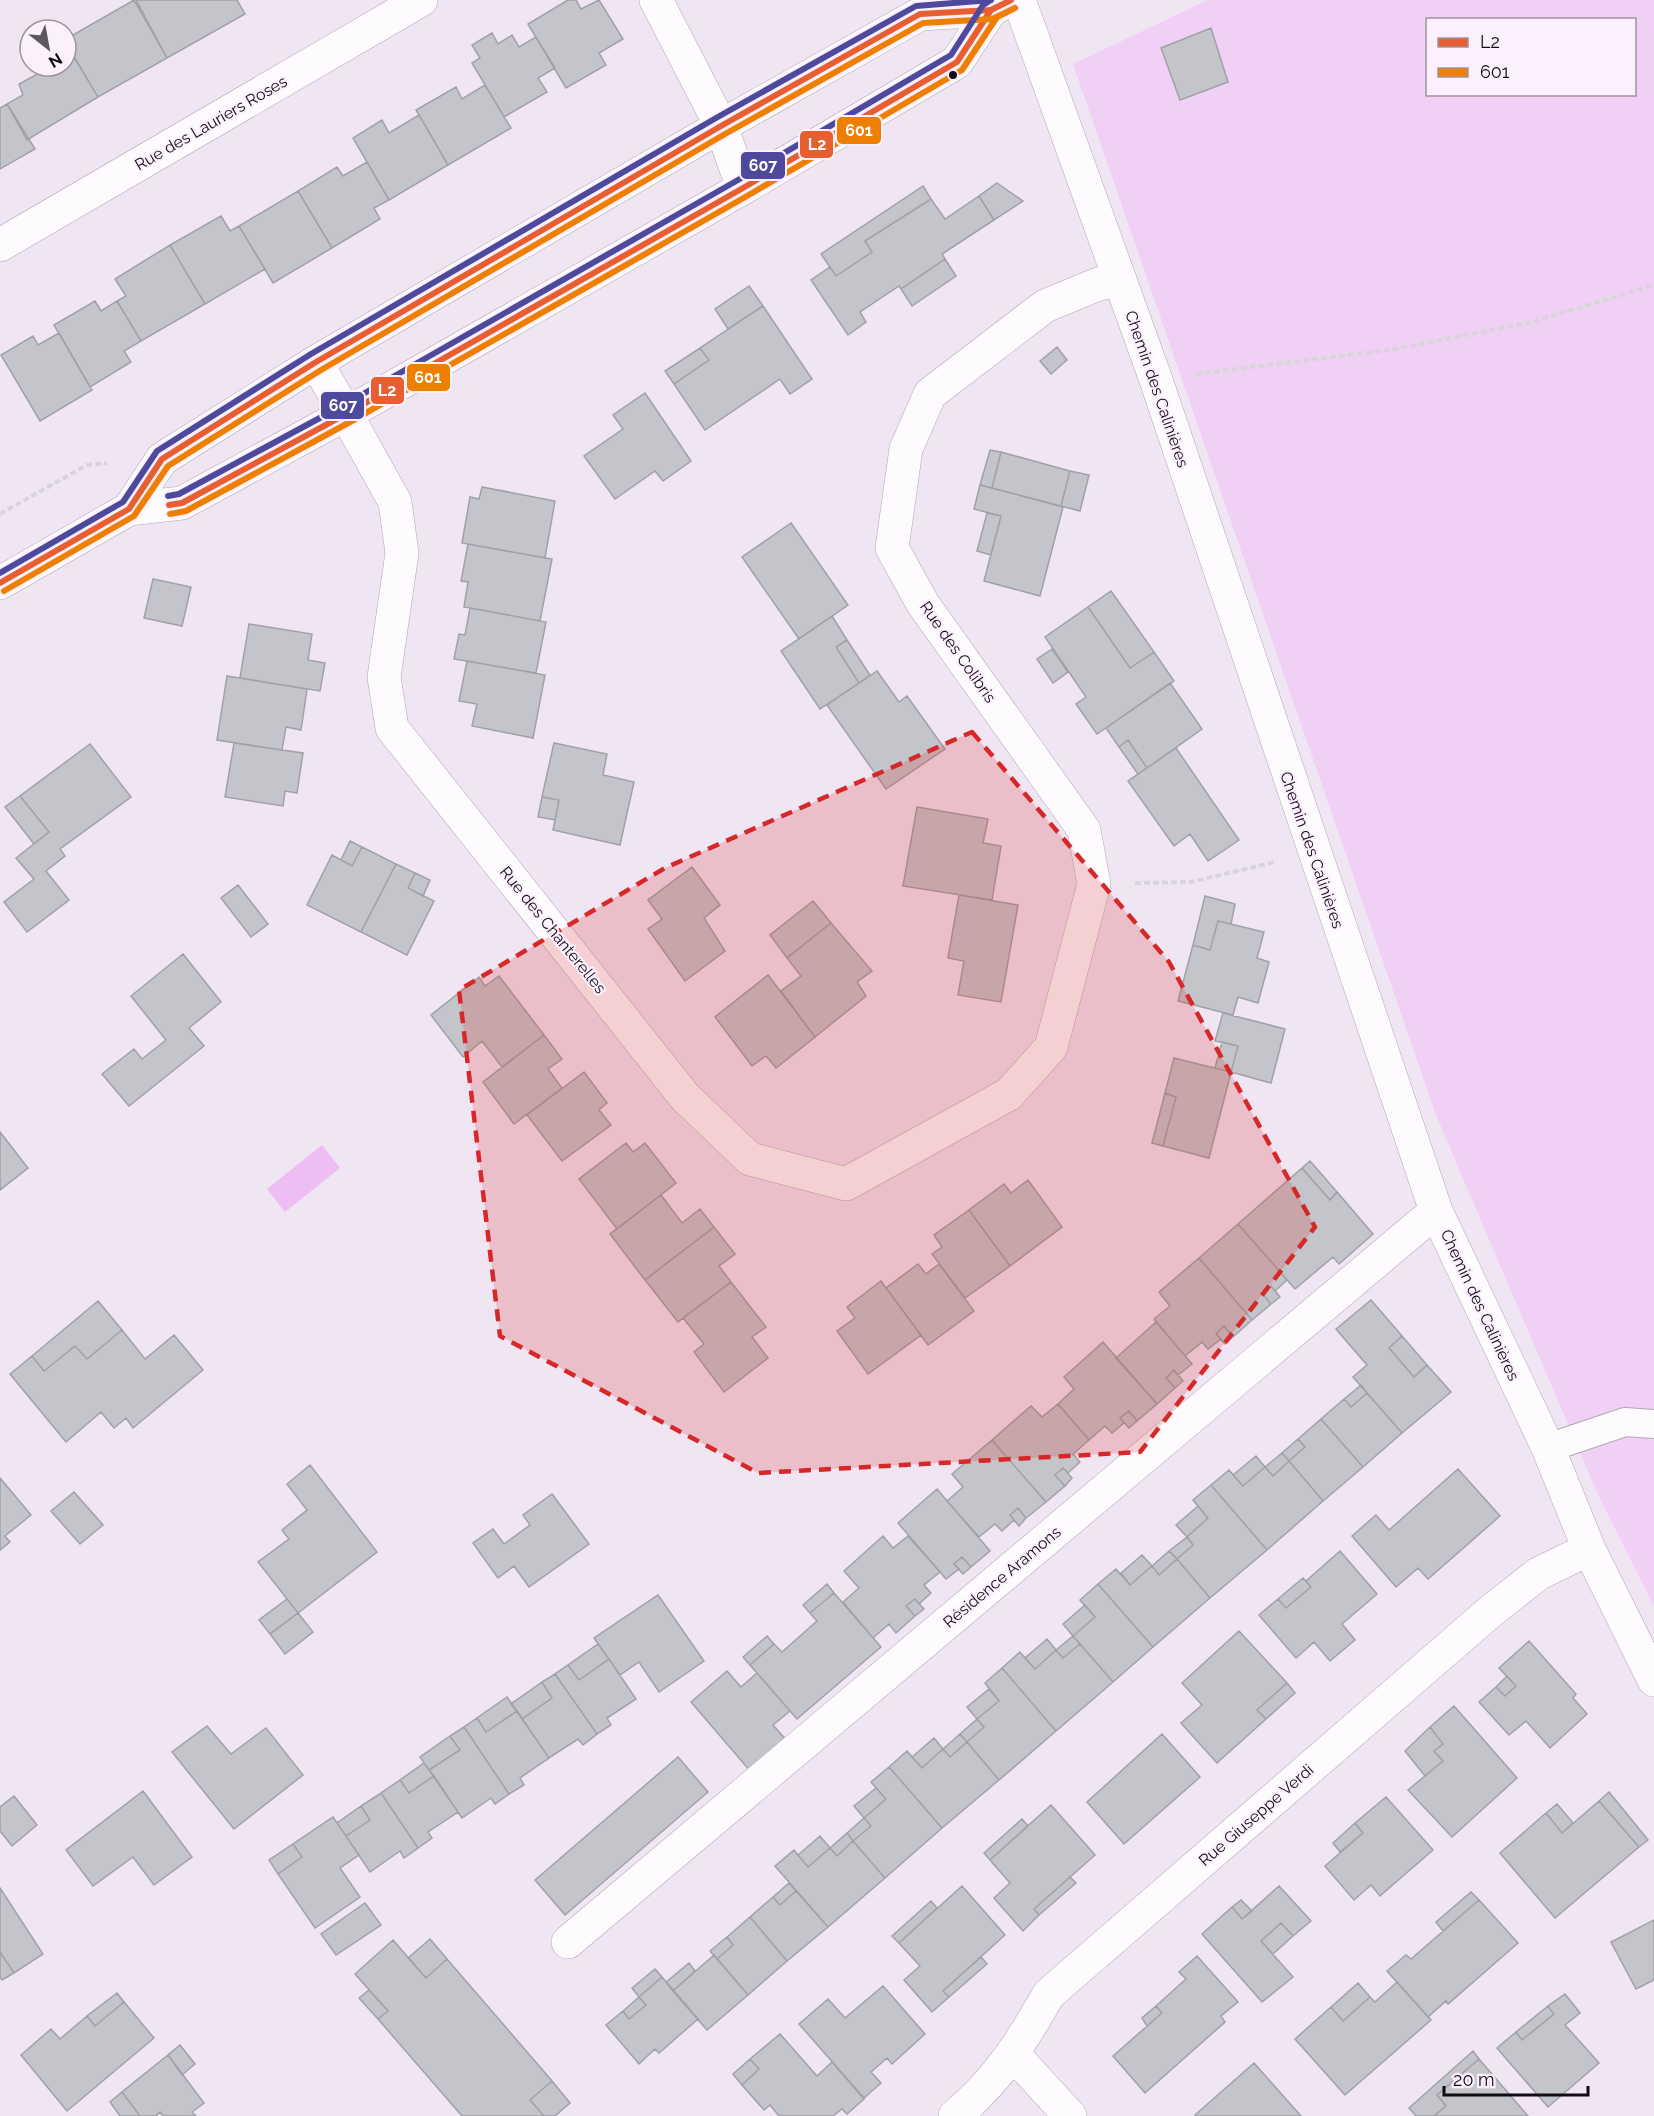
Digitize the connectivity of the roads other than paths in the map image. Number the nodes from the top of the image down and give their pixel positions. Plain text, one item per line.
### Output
1 (421, 0) edge
2 (656, 0) edge
3 (1007, 3) edge
4 (721, 126) junction
5 (743, 188) junction
6 (0, 245) edge
7 (1118, 279) junction
8 (316, 362) junction
9 (345, 414) junction
10 (129, 509) junction
11 (0, 583) edge
12 (1009, 1094) joint
13 (1436, 1212) junction
14 (1654, 1424) edge
15 (1548, 1448) junction
16 (1589, 1549) junction
17 (1654, 1680) edge
18 (568, 1942) dead end
19 (1014, 2055) junction
20 (955, 2116) edge
21 (1070, 2116) edge

1 - 6 street, Rue des Lauriers Roses
2 - 4 street
3 - 4 street
3 - 5 street
3 - 7 street, Chemin des Calinières
4 - 5 street
4 - 8 street
5 - 9 street
7 - 12 street, Rue des Colibris
7 - 13 street, Chemin des Calinières
8 - 9 street, Rue des Chanterelles
8 - 10 street
9 - 10 street
9 - 12 street, Rue des Chanterelles
10 - 11 street
13 - 15 street, Chemin des Calinières
13 - 18 street, Résidence Aramons
14 - 15 lane
15 - 16 street, Chemin des Calinières
16 - 17 street, Chemin des Calinières
16 - 19 street, Rue Giuseppe Verdi
19 - 20 street, Rue Giuseppe Verdi
19 - 21 street

